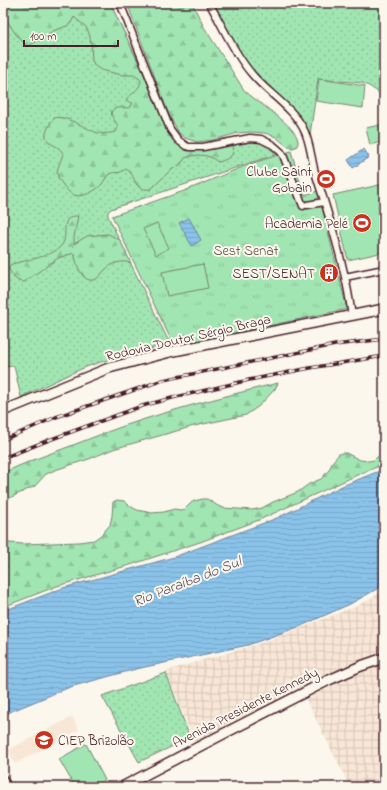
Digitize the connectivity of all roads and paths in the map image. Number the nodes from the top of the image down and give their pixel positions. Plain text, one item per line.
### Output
1 (120, 3) edge
2 (209, 3) edge
3 (324, 202) junction
4 (384, 270) edge
5 (345, 277) junction
6 (384, 309) edge
7 (352, 316) junction
8 (3, 411) edge
9 (384, 658) edge
10 (3, 778) edge
11 (8, 787) edge
12 (122, 787) edge

1 - 3 street
2 - 3 street
3 - 5 street
4 - 5 street
5 - 7 street
6 - 7 main road, Rodovia Doutor Sérgio Braga
7 - 8 main road, Rodovia Doutor Sérgio Braga
9 - 12 main road, Avenida Presidente Kennedy
10 - 11 street

